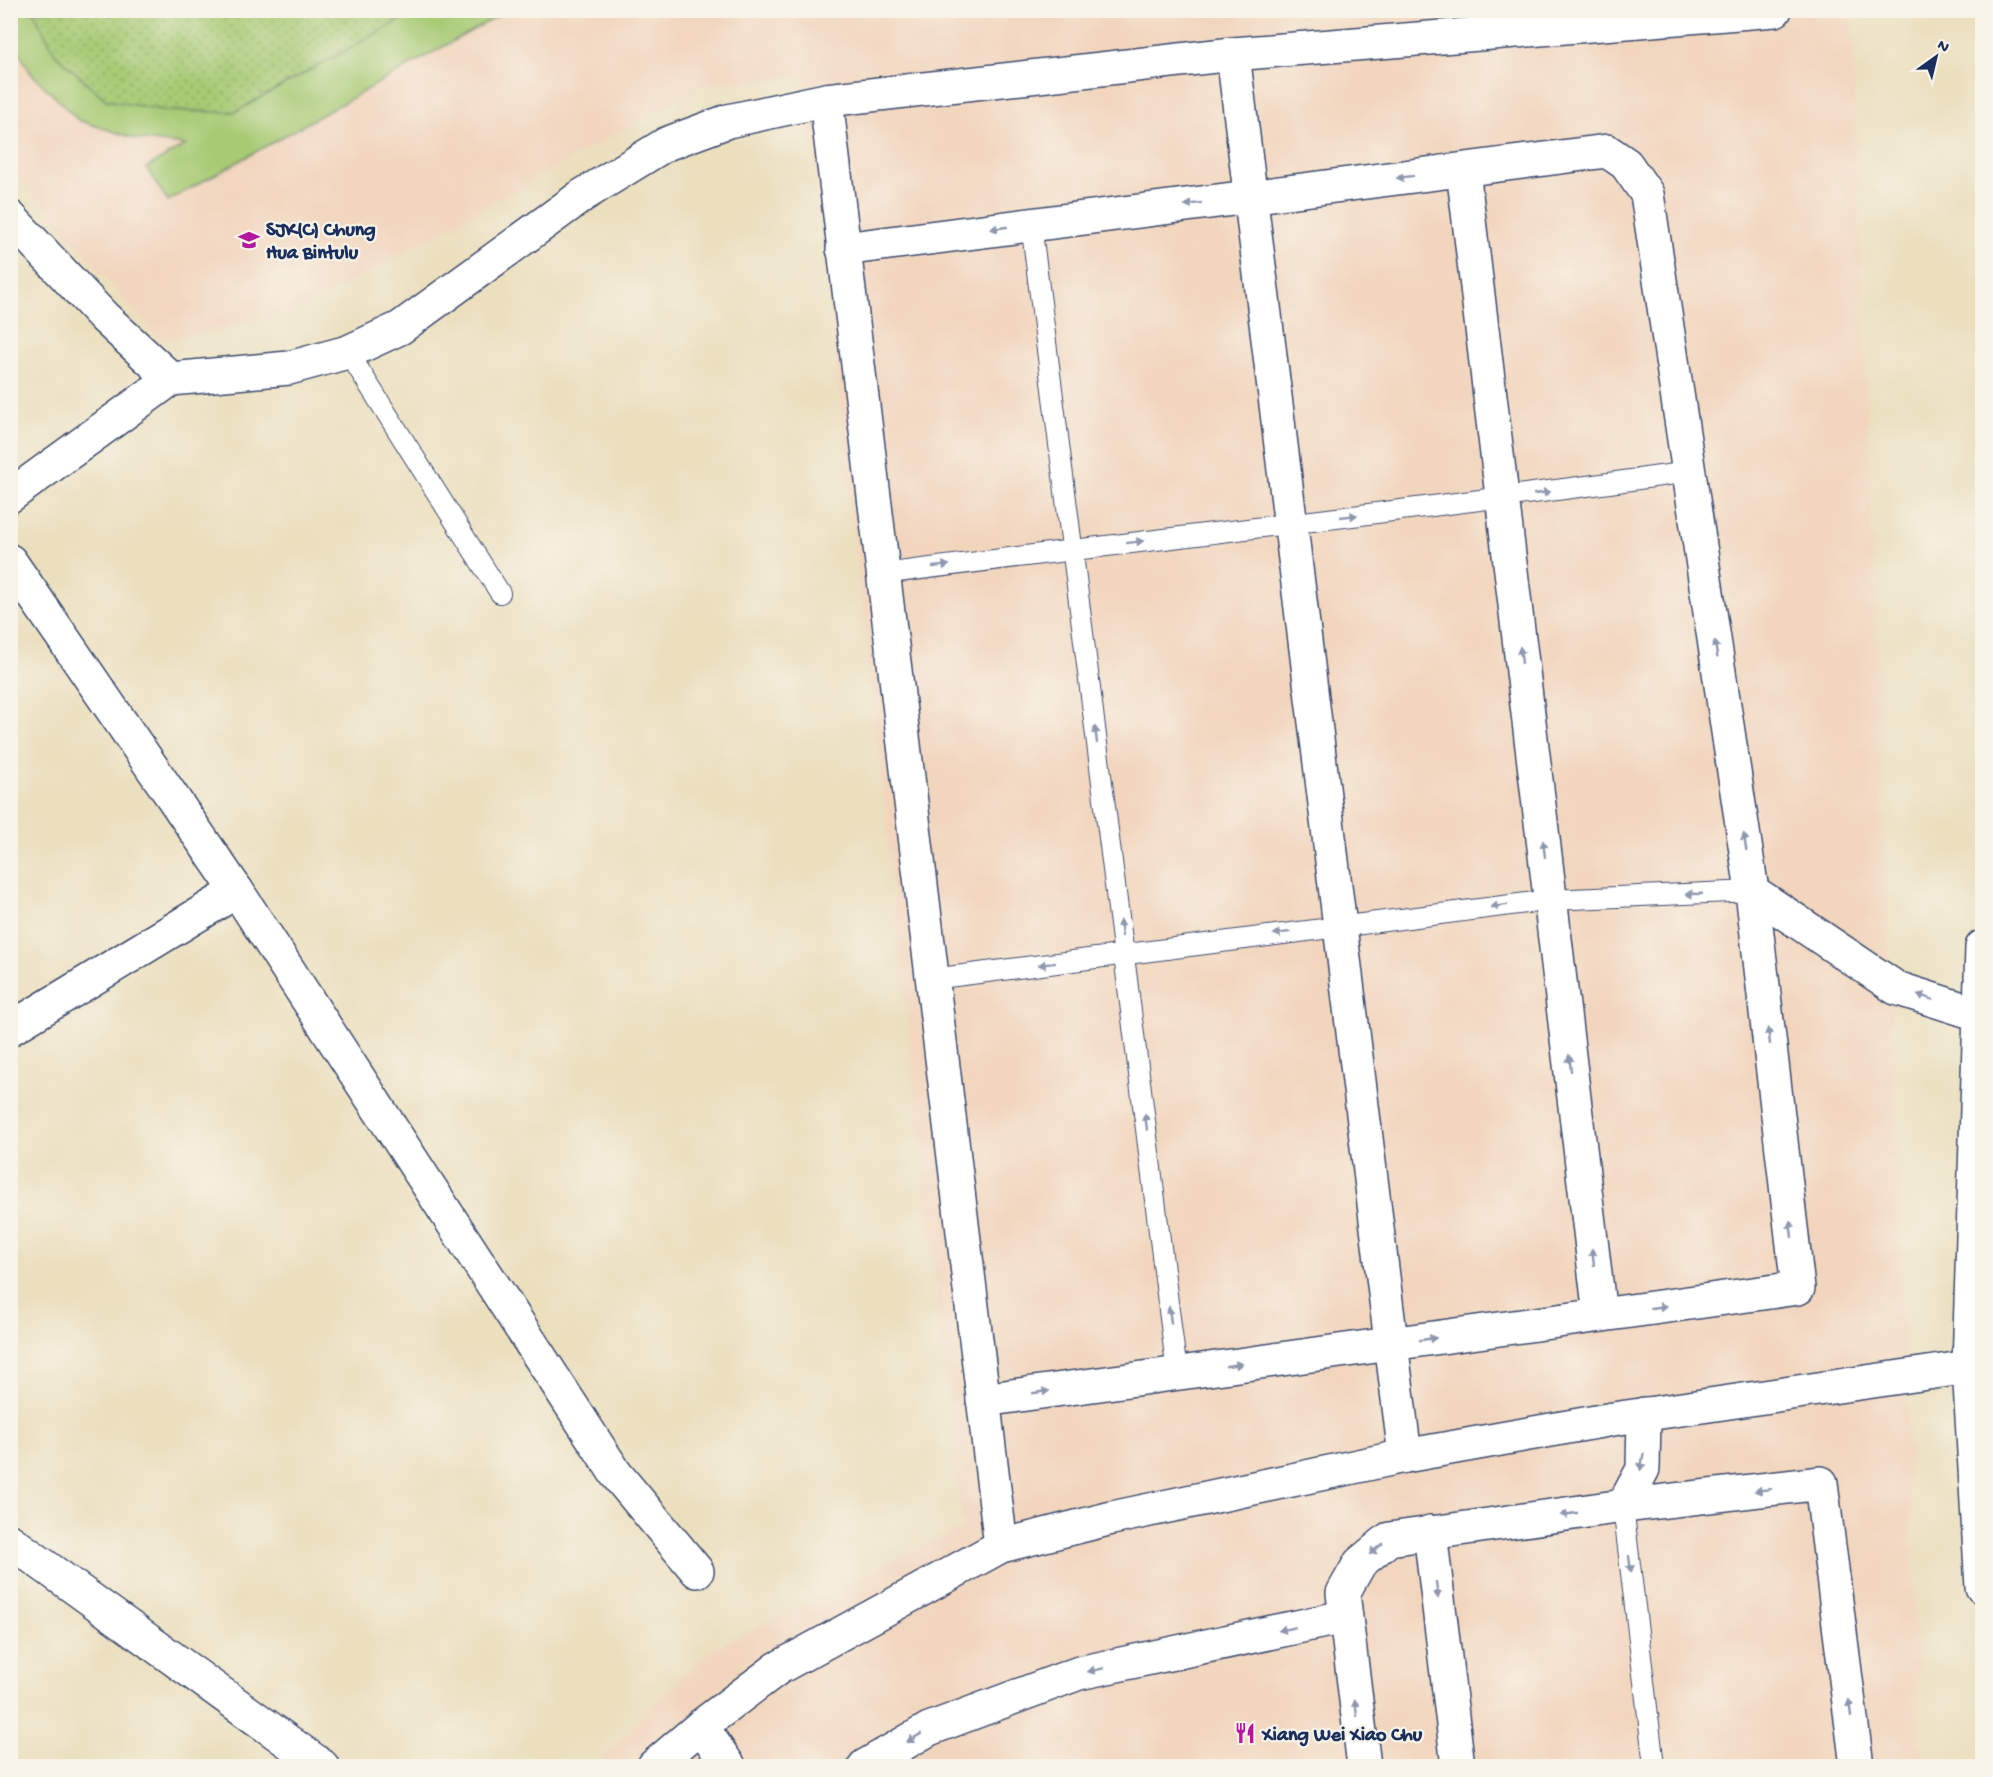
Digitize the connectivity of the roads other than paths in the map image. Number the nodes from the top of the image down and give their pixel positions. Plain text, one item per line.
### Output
1 (1775, 10) edge
2 (1233, 54) junction
3 (826, 99) junction
4 (1463, 170) junction
5 (1251, 197) junction
6 (10, 217) edge
7 (1031, 224) junction
8 (843, 249) junction
9 (348, 352) junction
10 (171, 379) junction
11 (1689, 472) junction
12 (10, 496) edge
13 (1503, 499) junction
14 (1290, 522) junction
15 (1072, 550) junction
16 (10, 561) edge
17 (883, 573) junction
18 (500, 593) dead end
19 (237, 891) junction
20 (1752, 891) junction
21 (1550, 900) junction
22 (1340, 926) junction
23 (1983, 947) edge
24 (1124, 954) junction
25 (932, 979) junction
26 (1980, 1015) junction
27 (10, 1029) edge
28 (1600, 1315) junction
29 (1391, 1344) junction
30 (1969, 1367) junction
31 (1178, 1373) junction
32 (983, 1400) junction
33 (1644, 1414) junction
34 (1405, 1456) junction
35 (1623, 1506) junction
36 (1430, 1532) junction
37 (10, 1541) edge
38 (1001, 1546) junction
39 (697, 1571) dead end
40 (1983, 1587) edge
41 (1344, 1617) junction
42 (701, 1726) junction
43 (322, 1767) edge
44 (654, 1767) edge
45 (729, 1767) edge
46 (865, 1767) edge
47 (1364, 1767) edge
48 (1458, 1767) edge
49 (1654, 1767) edge
50 (1857, 1767) edge

1 - 2 street
2 - 3 street
2 - 5 street
3 - 8 street
3 - 9 street
4 -> 5 street
4 - 11 street
4 - 13 street
5 -> 7 street
5 - 14 street
6 - 10 street
7 -> 8 street
7 - 15 lane
8 - 17 street
9 - 10 street
9 - 18 lane
10 - 12 street
13 -> 11 lane
20 -> 11 street
14 -> 13 lane
21 -> 13 street
15 -> 14 lane
14 - 22 street
17 -> 15 lane
24 -> 15 lane
16 - 19 street
17 - 25 street
19 - 27 street
19 - 39 street
20 -> 21 lane
26 -> 20 street
28 -> 20 street
21 -> 22 lane
28 -> 21 street
22 -> 24 lane
22 - 29 street
23 - 26 street
24 -> 25 lane
31 -> 24 lane
25 - 32 street
26 - 30 street
29 -> 28 street
31 -> 29 street
29 - 34 street
30 - 33 street
30 - 40 street
32 -> 31 street
32 - 38 street
33 - 34 street
33 -> 35 street
34 - 38 street
35 -> 36 street
35 -> 49 lane
50 -> 35 street
36 -> 41 street
36 -> 48 street
37 - 43 street
38 - 42 street
41 -> 46 street
47 -> 41 street
42 - 44 street
42 - 45 street

